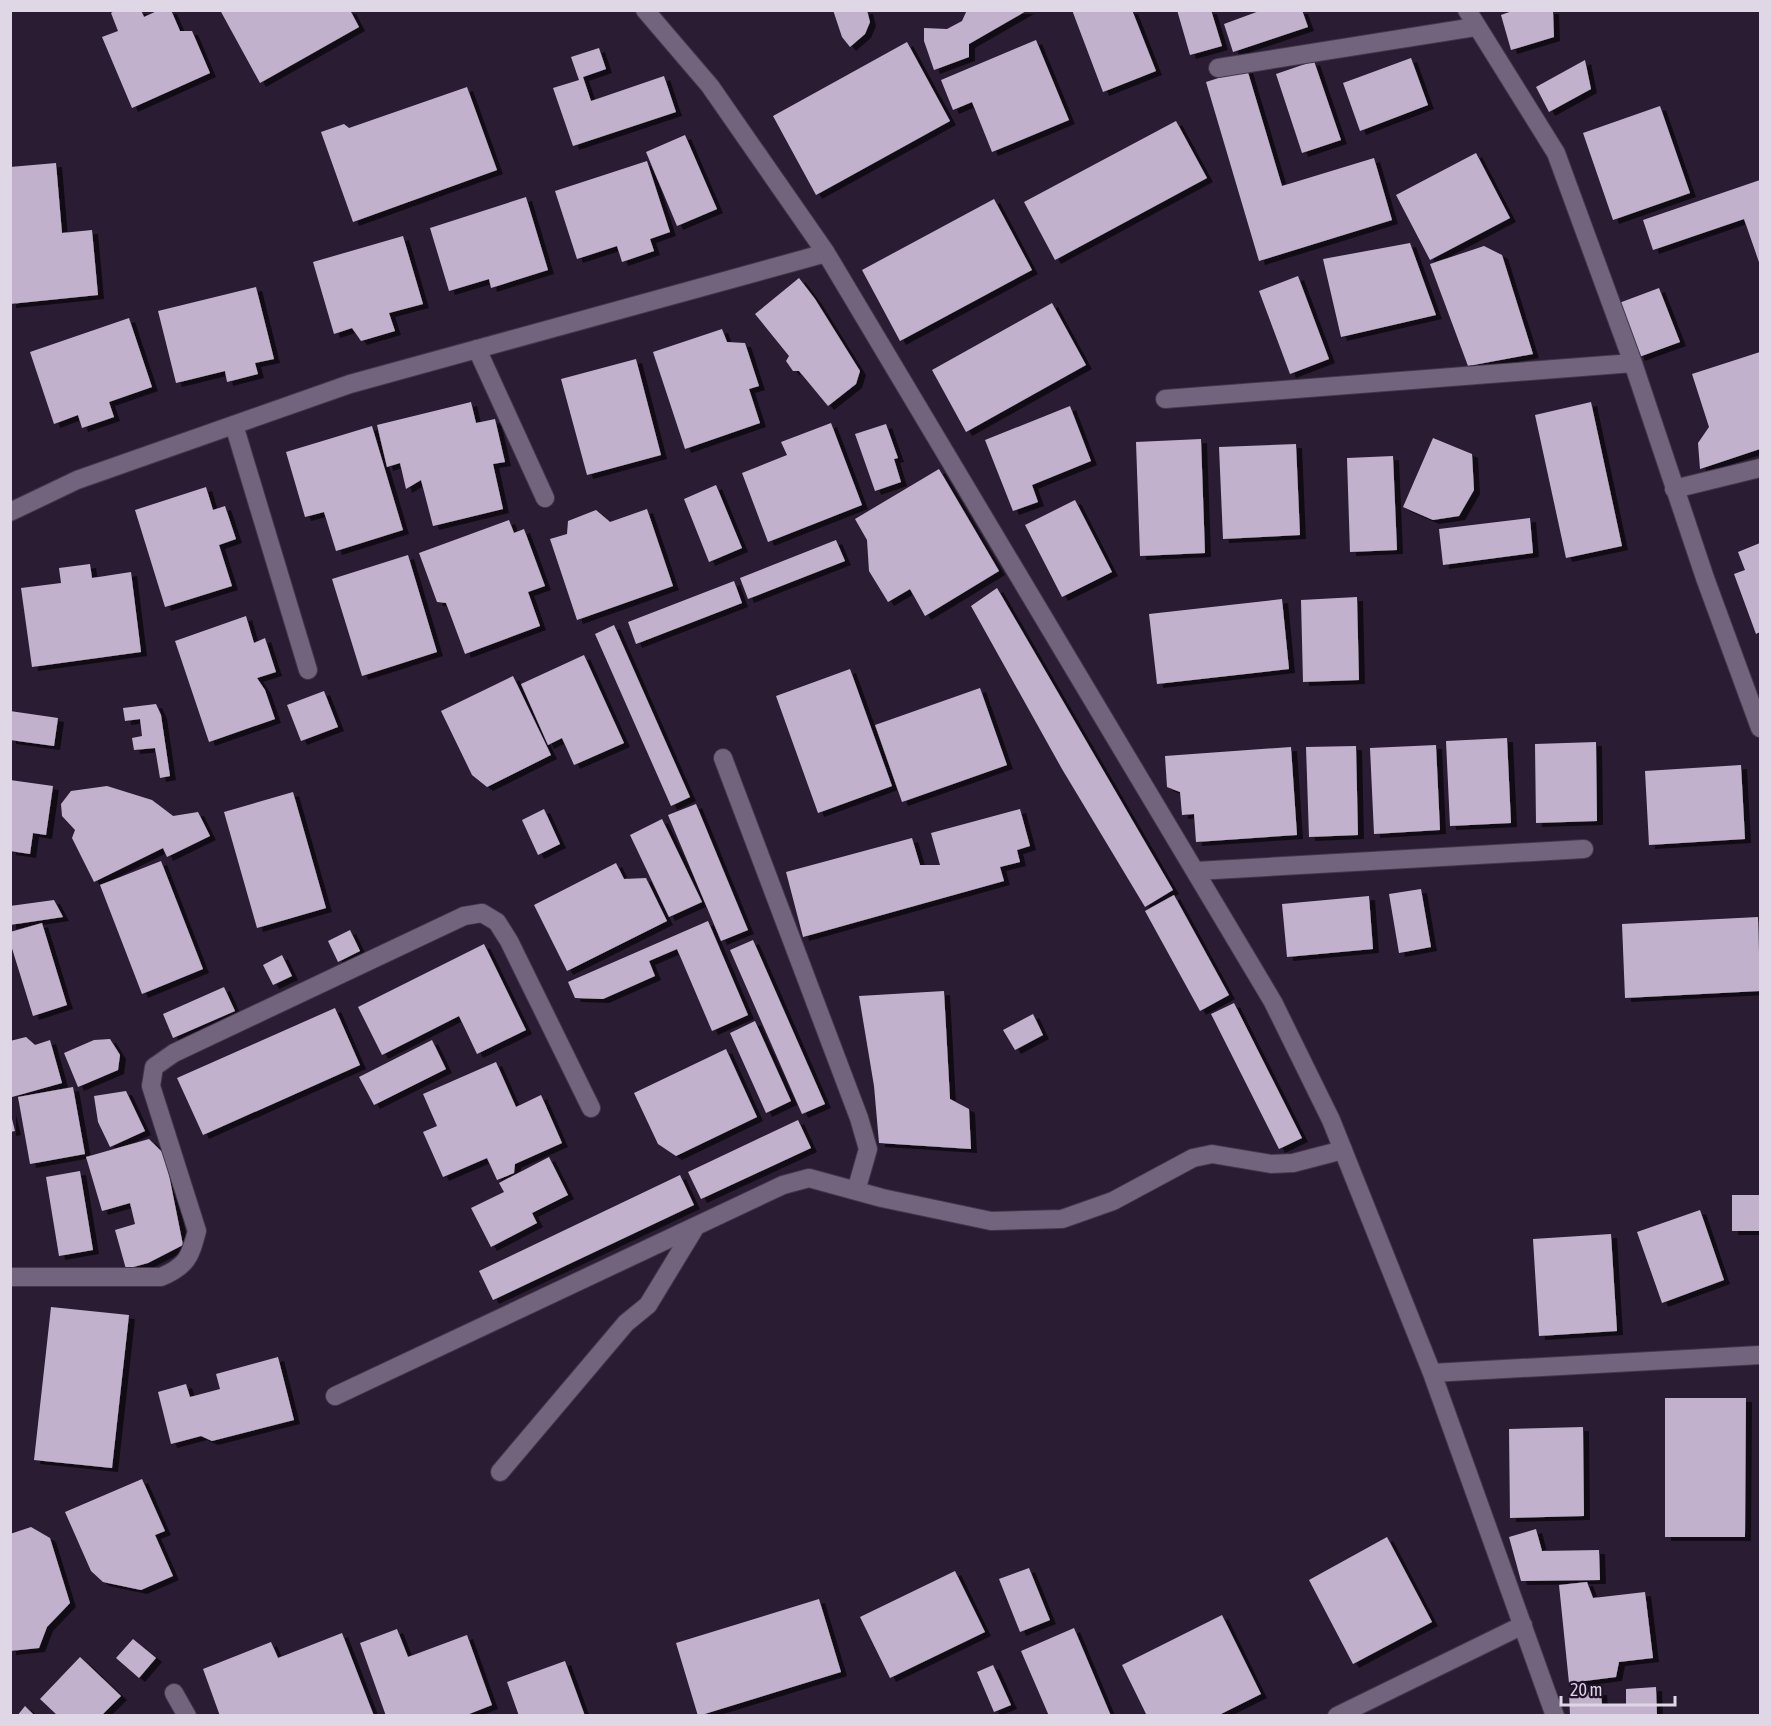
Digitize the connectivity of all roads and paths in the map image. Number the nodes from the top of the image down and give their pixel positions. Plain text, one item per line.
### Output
1 (645, 10) edge
2 (1471, 19) edge
3 (1218, 68) dead end
4 (826, 253) junction
5 (477, 349) junction
6 (1633, 363) junction
7 (1166, 399) dead end
8 (234, 425) junction
9 (1761, 468) edge
10 (1674, 489) junction
11 (545, 498) dead end
12 (10, 512) edge
13 (308, 670) dead end
14 (1761, 728) edge
15 (723, 758) dead end
16 (1584, 849) dead end
17 (1196, 871) junction
18 (591, 1108) dead end
19 (1343, 1150) junction
20 (855, 1191) junction
21 (696, 1226) junction
22 (10, 1277) edge
23 (1761, 1355) edge
24 (1432, 1373) junction
25 (335, 1396) dead end
26 (500, 1472) dead end
27 (1523, 1625) junction
28 (174, 1693) dead end
29 (187, 1716) edge
30 (1337, 1716) edge
31 (1555, 1716) edge

1 - 4 street
2 - 3 street
2 - 6 street
4 - 5 street
4 - 17 street
5 - 8 street
5 - 11 street
6 - 7 street
6 - 10 street
8 - 12 street
8 - 13 street
9 - 10 street
10 - 14 street
15 - 20 street
16 - 17 street
17 - 19 street
18 - 22 street
19 - 20 street
19 - 24 street
20 - 21 street
21 - 25 street
21 - 26 street
23 - 24 street
24 - 27 street
27 - 30 street
27 - 31 street
28 - 29 street

